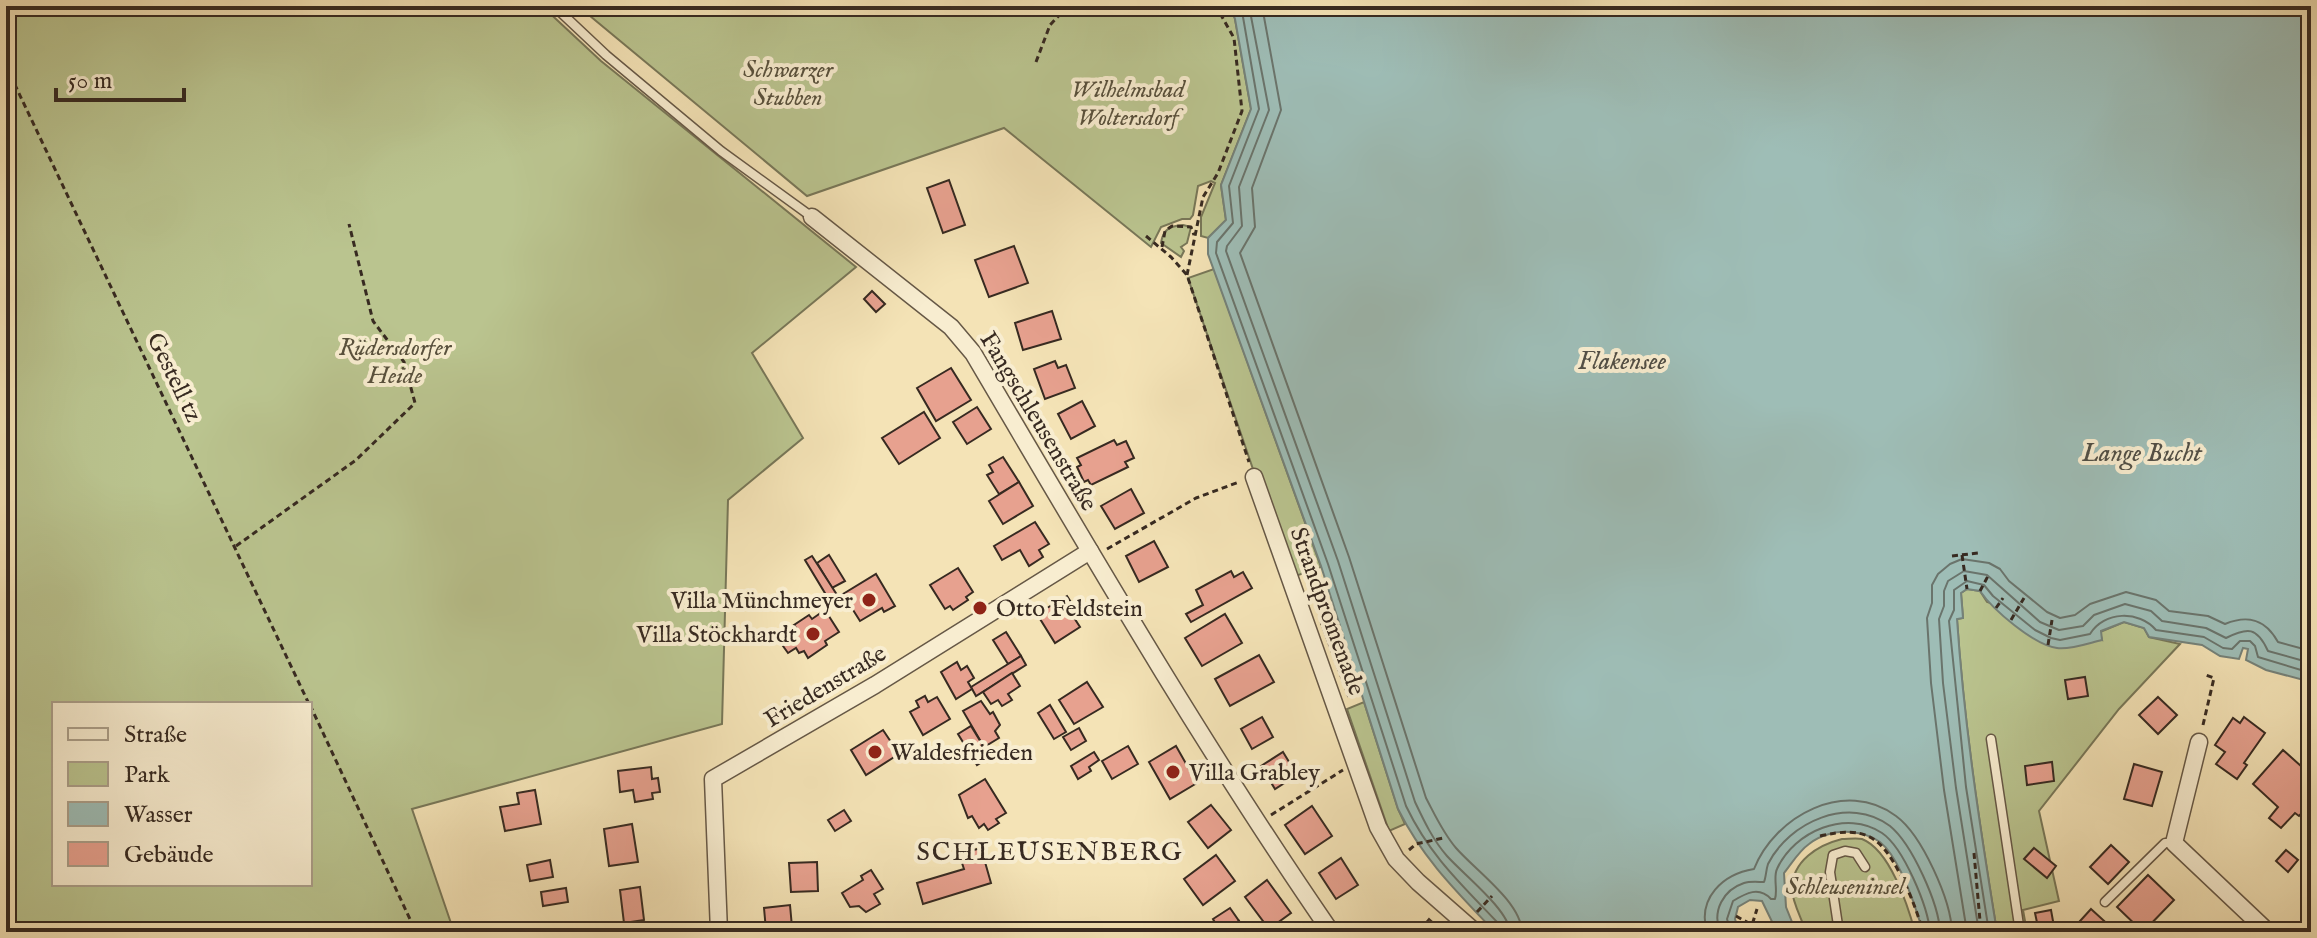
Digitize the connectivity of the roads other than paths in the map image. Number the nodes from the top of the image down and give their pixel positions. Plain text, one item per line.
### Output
1 (554, 6) edge
2 (812, 217) joint
3 (1254, 477) road end
4 (1092, 554) junction
5 (1991, 739) dead end
6 (2199, 742) road end
7 (2174, 843) junction
8 (1865, 867) dead end
9 (2105, 902) dead end
10 (1471, 928) edge
11 (719, 932) edge
12 (1331, 932) edge
13 (1839, 932) edge
14 (2020, 932) edge
15 (2268, 932) edge

1 - 2 lane, Fangschleusenstraße
2 - 4 street, Fangschleusenstraße
3 - 10 street, Strandpromenade
4 - 11 street, Friedenstraße
4 - 12 street, Fangschleusenstraße
5 - 14 lane
6 - 7 street
7 - 9 lane
7 - 15 street
8 - 13 lane

